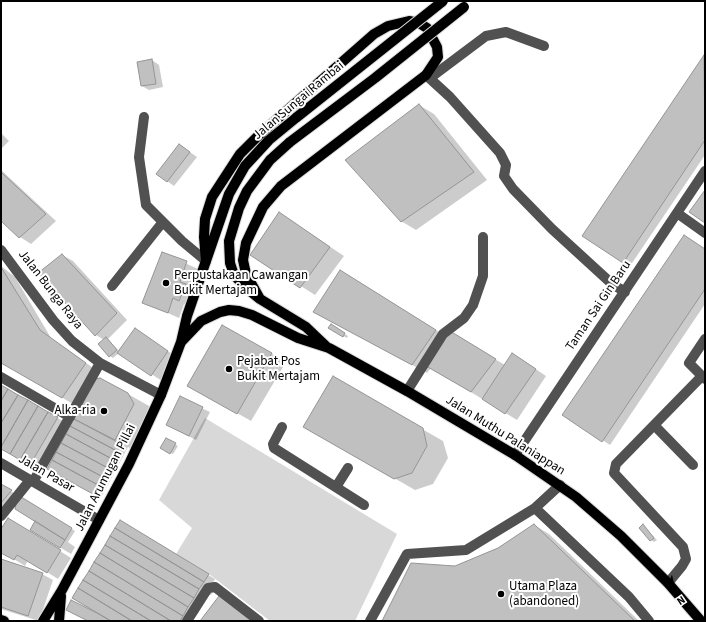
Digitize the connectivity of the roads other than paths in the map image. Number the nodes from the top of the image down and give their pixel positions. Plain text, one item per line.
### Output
1 (443, 1) edge
2 (470, 1) edge
3 (544, 46) dead end
4 (428, 76) junction
5 (144, 118) dead end
6 (705, 171) edge
7 (247, 191) joint
8 (677, 213) junction
9 (162, 223) junction
10 (705, 233) edge
11 (483, 237) dead end
12 (1, 250) edge
13 (206, 261) junction
14 (112, 286) dead end
15 (625, 292) junction
16 (260, 299) junction
17 (705, 339) edge
18 (181, 342) junction
19 (328, 348) junction
20 (100, 363) junction
21 (1, 377) edge
22 (704, 378) edge
23 (407, 391) junction
24 (161, 395) junction
25 (70, 417) junction
26 (654, 425) junction
27 (282, 427) dead end
28 (515, 455) junction
29 (1, 463) edge
30 (693, 465) dead end
31 (348, 468) dead end
32 (32, 481) junction
33 (560, 485) junction
34 (336, 486) junction
35 (364, 505) dead end
36 (535, 508) junction
37 (1, 516) edge
38 (99, 520) junction
39 (668, 583) junction
40 (62, 590) junction
41 (1, 620) edge
42 (4, 621) edge
43 (44, 621) edge
44 (59, 621) edge
45 (187, 621) edge
46 (259, 621) edge
47 (370, 621) edge
48 (648, 621) edge
49 (701, 621) edge

1 - 13 main road, Jalan Sungai Rambai, bridge
2 - 7 main road, Jalan Sungai Rambai, bridge
3 - 4 street
4 - 13 main road
4 - 15 street
4 - 16 main road
5 - 9 street
6 - 8 street, Taman Sai Gin Baru
7 - 16 main road, Jalan Muthu Palaniappan
8 - 10 street
8 - 15 street, Taman Sai Gin Baru
9 - 13 street
9 - 14 street
11 - 23 street
12 - 20 street, Jalan Bunga Raya
13 - 18 main road, Jalan Sungai Rambai
15 - 28 street, Taman Sai Gin Baru
16 - 19 main road, Jalan Muthu Palaniappan
17 - 22 street
18 - 19 main road, Jalan Muthu Palaniappan
18 - 24 main road, Jalan Arumugan Pillai
19 - 23 main road, Jalan Muthu Palaniappan
20 - 24 street, Jalan Bunga Raya
20 - 25 street
21 - 25 street
22 - 26 street
23 - 28 main road, Jalan Muthu Palaniappan
24 - 38 main road, Jalan Arumugan Pillai
25 - 32 street
26 - 30 street
26 - 39 street
27 - 34 street
28 - 33 main road, Jalan Muthu Palaniappan
29 - 32 street, Jalan Pasar
31 - 34 street
32 - 37 street
32 - 38 street, Jalan Pasar
33 - 36 street
33 - 39 main road, Jalan Muthu Palaniappan
34 - 35 street
36 - 47 street
36 - 48 street
38 - 40 main road, Jalan Arumugan Pillai
39 - 49 main road, Jalan Muthu Palaniappan
40 - 43 main road, Jalan Arumugan Pillai
40 - 44 main road
41 - 42 main road
45 - 46 street

